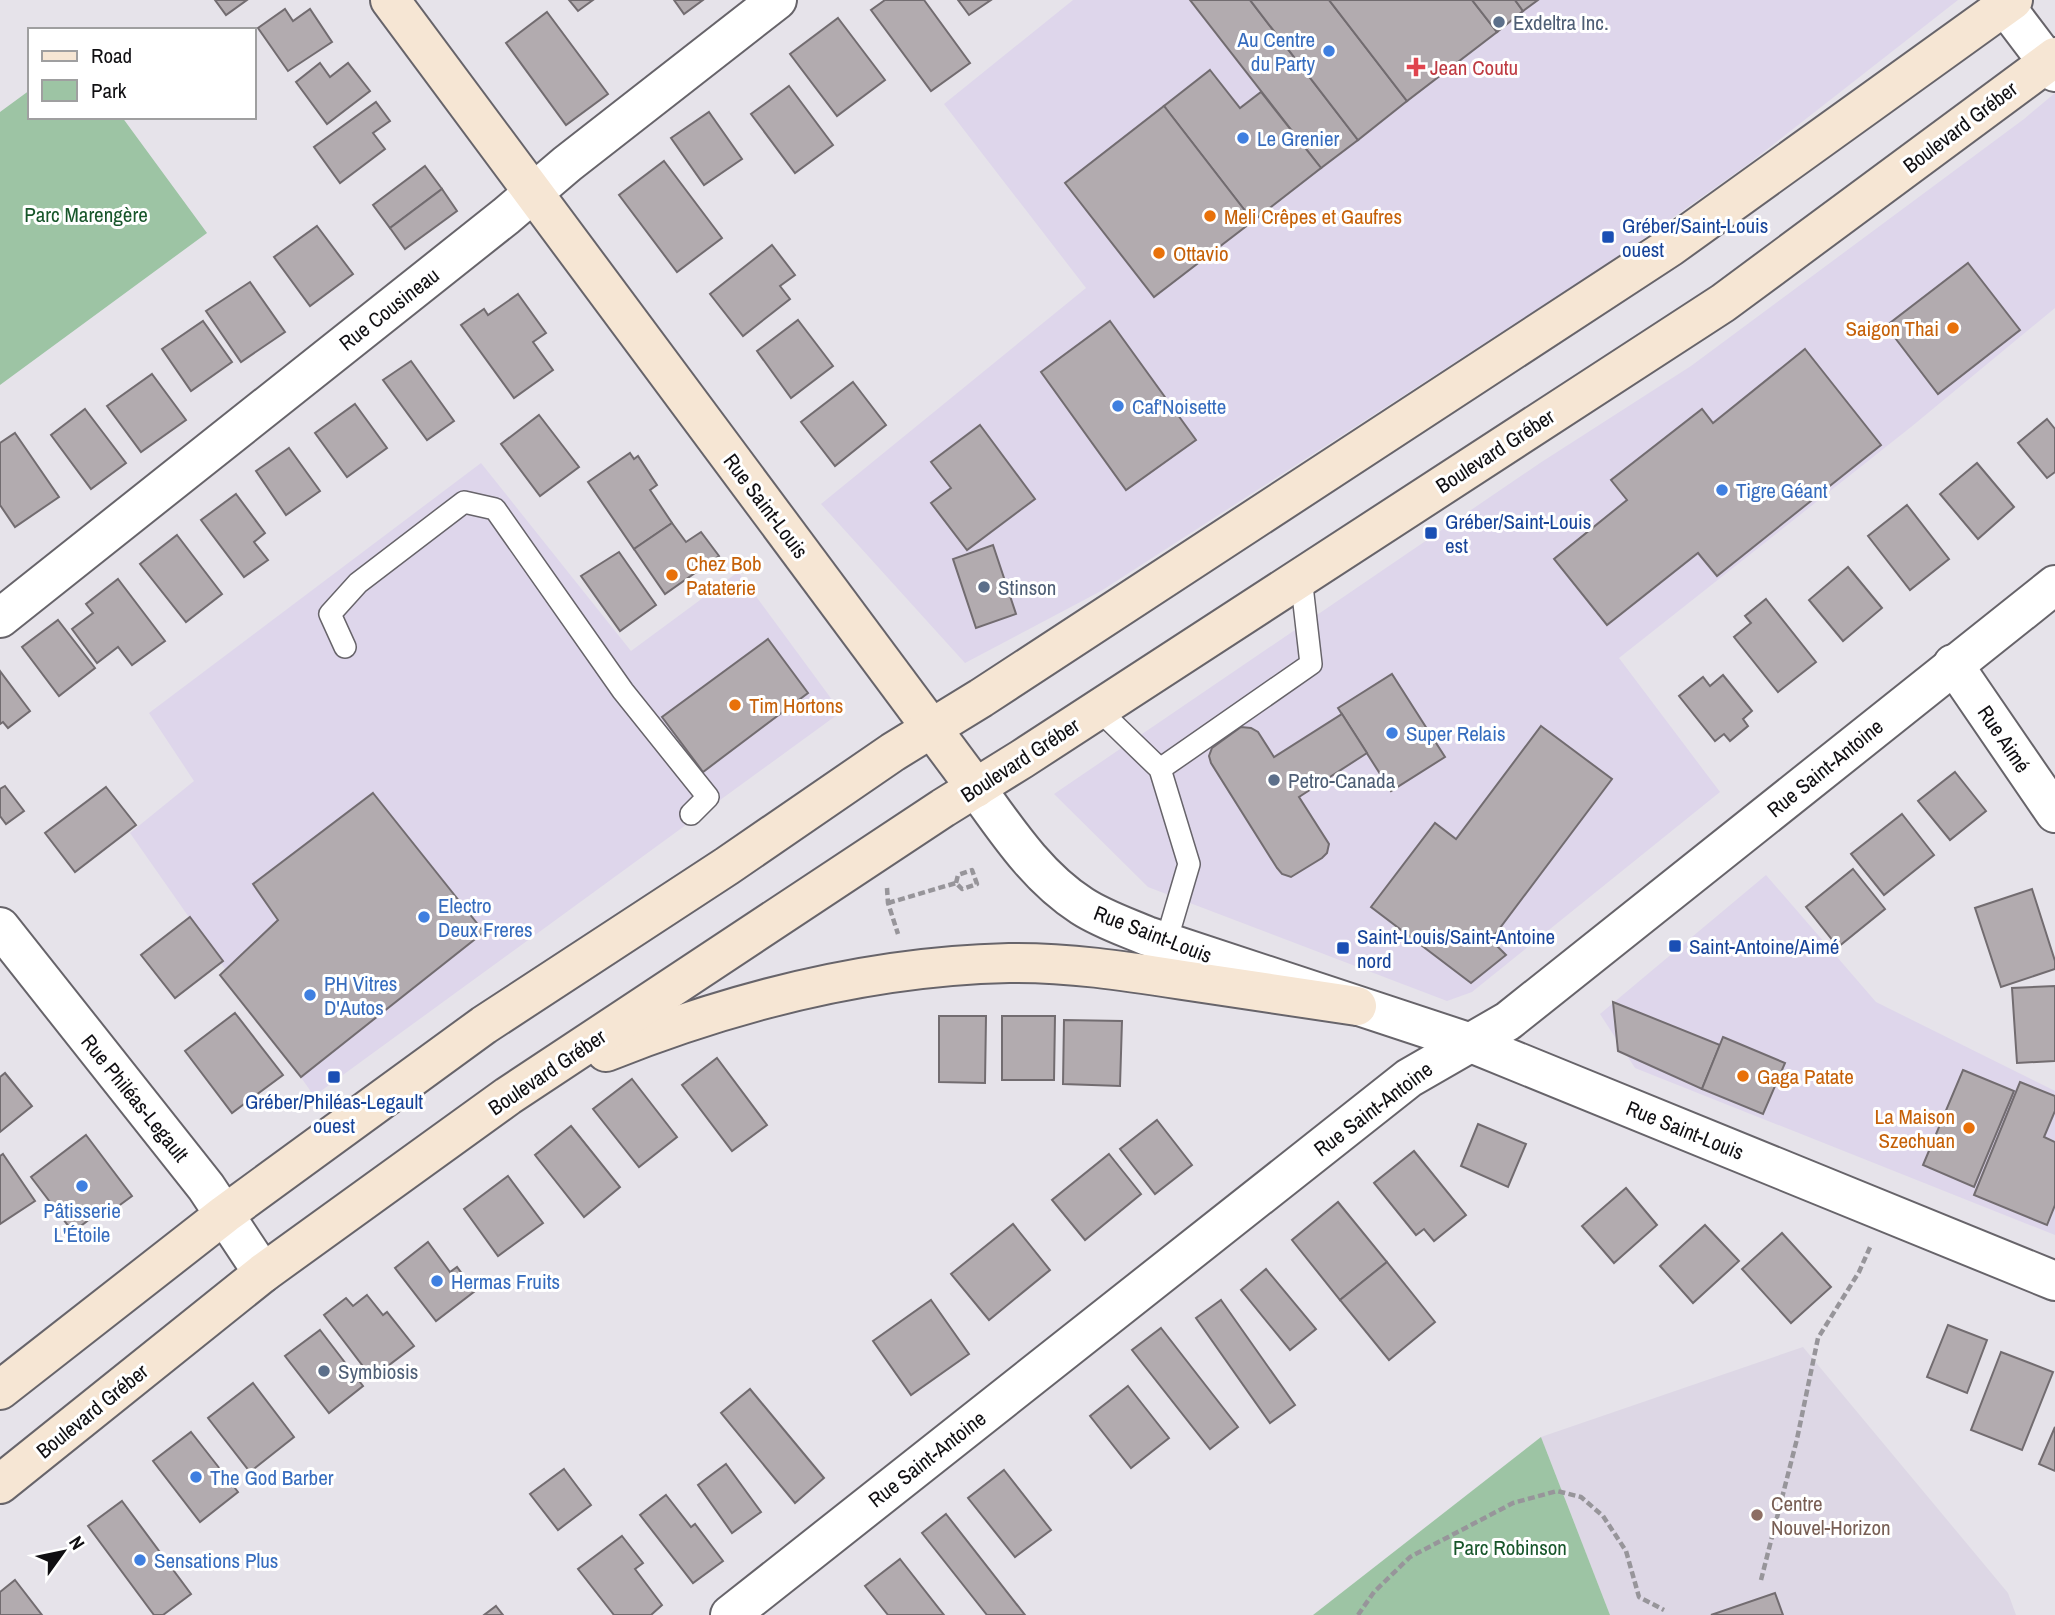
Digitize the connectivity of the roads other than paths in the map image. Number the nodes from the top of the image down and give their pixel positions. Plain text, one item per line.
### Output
1 (390, 0) edge
2 (777, 0) edge
3 (2009, 3) edge
4 (2053, 64) edge
5 (533, 192) junction
6 (1301, 578) junction
7 (2055, 584) edge
8 (0, 618) edge
9 (345, 647) dead end
10 (1953, 664) junction
11 (1098, 709) junction
12 (932, 729) junction
13 (1160, 769) junction
14 (976, 788) junction
15 (2055, 813) edge
16 (691, 814) dead end
17 (0, 927) edge
18 (1166, 942) junction
19 (1357, 1006) junction
20 (1471, 1043) junction
21 (508, 1096) junction
22 (225, 1214) junction
23 (263, 1273) junction
24 (2055, 1281) edge
25 (0, 1390) edge
26 (0, 1484) edge
27 (730, 1615) edge

1 - 5 main road, Rue Saint-Louis
2 - 5 street, Rue Cousineau
3 - 4 street
3 - 12 main road
4 - 6 main road, Boulevard Gréber
5 - 8 street, Rue Cousineau
5 - 12 main road, Rue Saint-Louis
6 - 11 main road, Boulevard Gréber
6 - 13 lane
7 - 10 street, Rue Saint-Antoine
9 - 16 lane
10 - 15 street, Rue Aimé
10 - 20 street, Rue Saint-Antoine
11 - 13 lane
11 - 14 main road, Boulevard Gréber
12 - 14 main road, Rue Saint-Louis
12 - 22 main road
13 - 18 lane
14 - 18 street, Rue Saint-Louis
14 - 21 main road, Boulevard Gréber
17 - 22 street, Rue Philéas-Legault
18 - 19 street, Rue Saint-Louis
19 - 20 street, Rue Saint-Louis
19 - 21 main road
20 - 24 street, Rue Saint-Louis
20 - 27 street, Rue Saint-Antoine
21 - 23 main road, Boulevard Gréber
22 - 23 street, Rue Philéas-Legault
22 - 25 main road
23 - 26 main road, Boulevard Gréber

